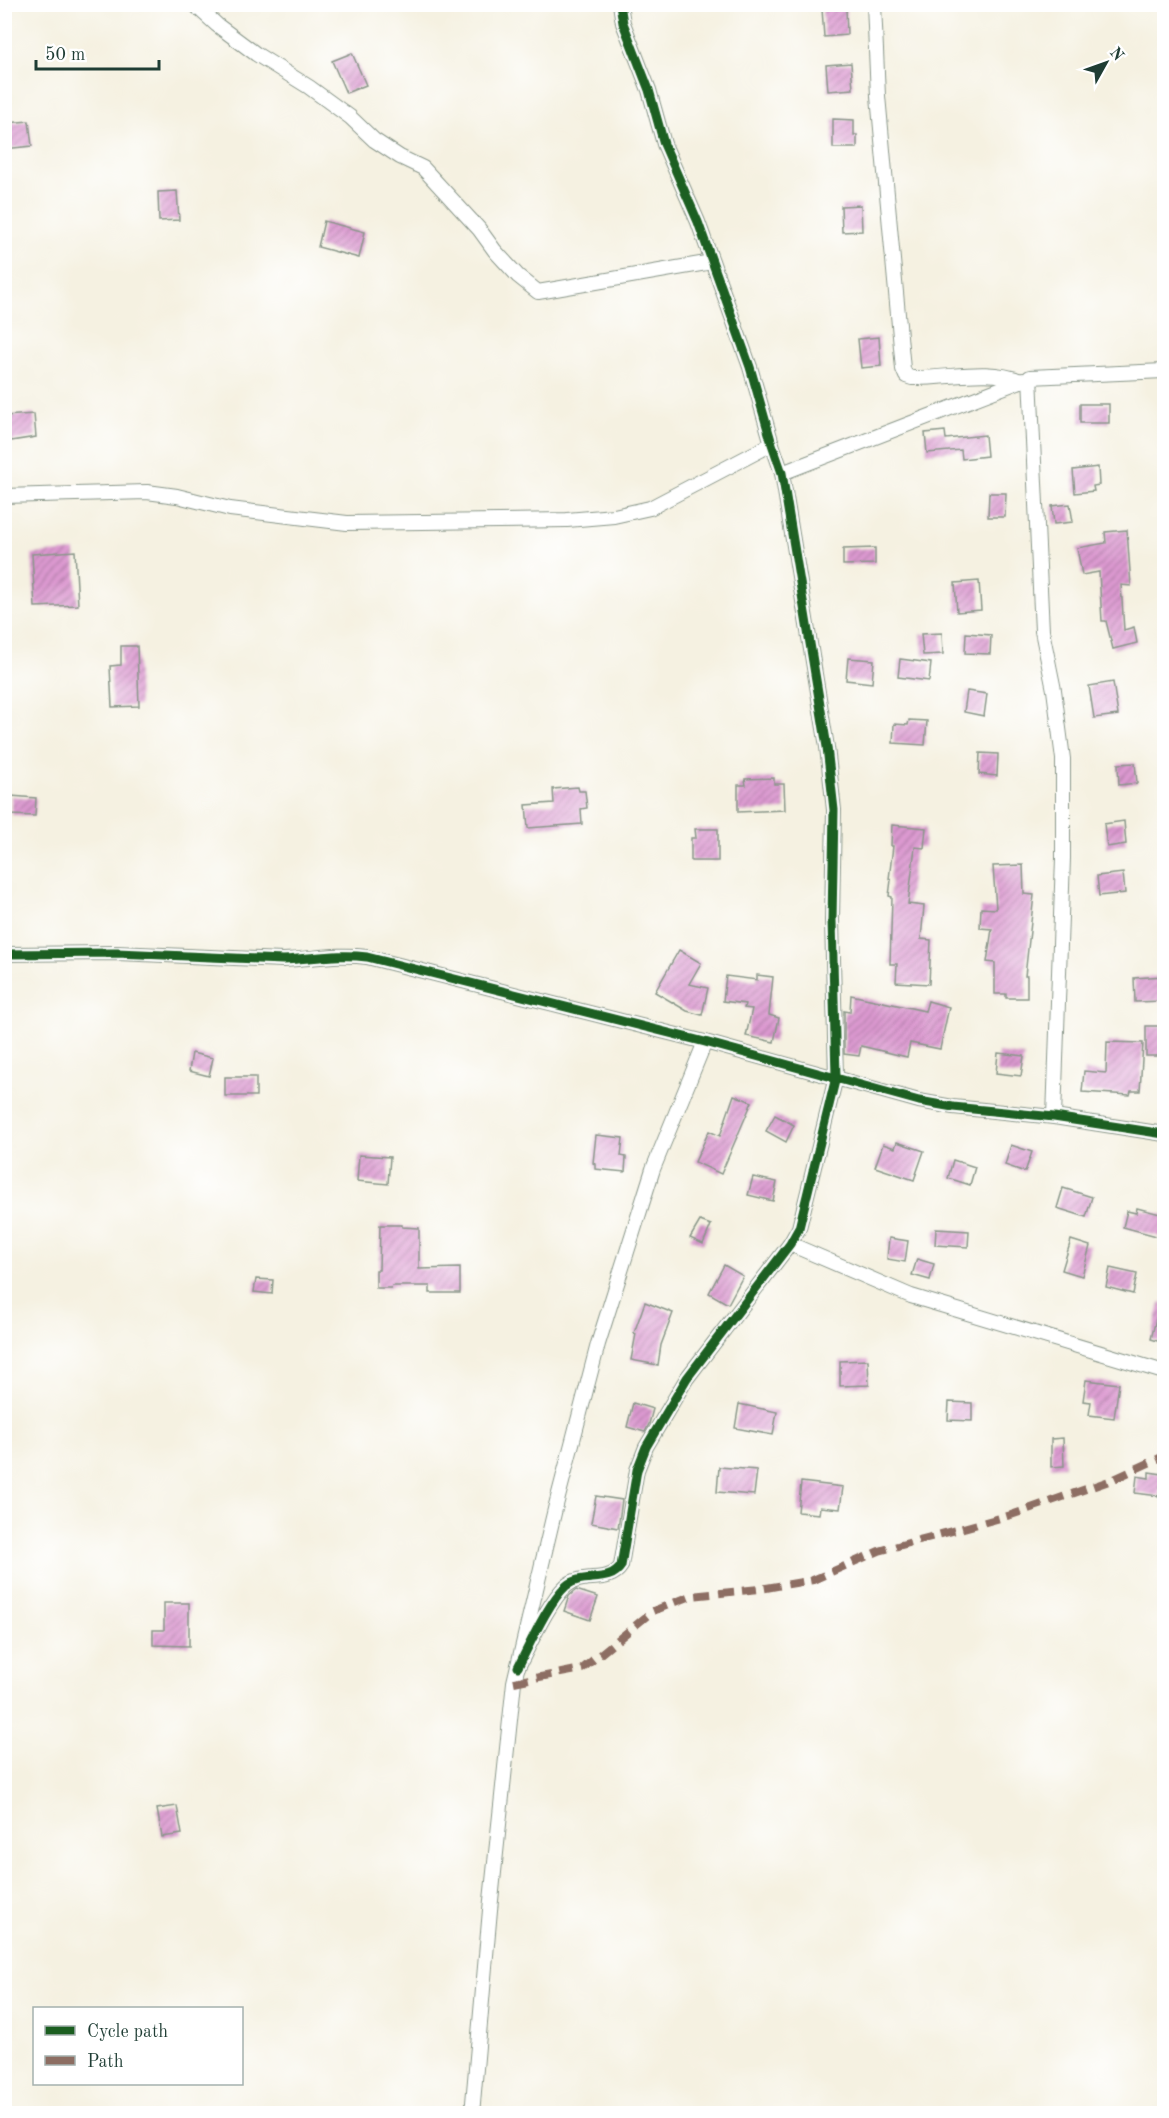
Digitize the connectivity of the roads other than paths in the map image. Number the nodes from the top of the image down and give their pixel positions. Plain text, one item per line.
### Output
1 (194, 4) edge
2 (620, 4) edge
3 (874, 4) edge
4 (712, 262) junction
5 (1164, 371) edge
6 (1026, 379) junction
7 (772, 444) junction
8 (783, 473) junction
9 (4, 496) edge
10 (4, 954) edge
11 (705, 1042) junction
12 (836, 1077) junction
13 (1054, 1116) junction
14 (1164, 1134) edge
15 (790, 1244) junction
16 (1164, 1372) edge
17 (518, 1667) junction
18 (472, 2114) edge

1 - 4 street
2 - 4 street
3 - 6 street
4 - 7 street
5 - 6 street
6 - 8 street
6 - 13 street
7 - 8 street
7 - 9 street
8 - 12 street
10 - 11 street
11 - 12 street
11 - 17 street
12 - 13 street
12 - 15 street
13 - 14 street
15 - 16 street
15 - 17 street
17 - 18 street

